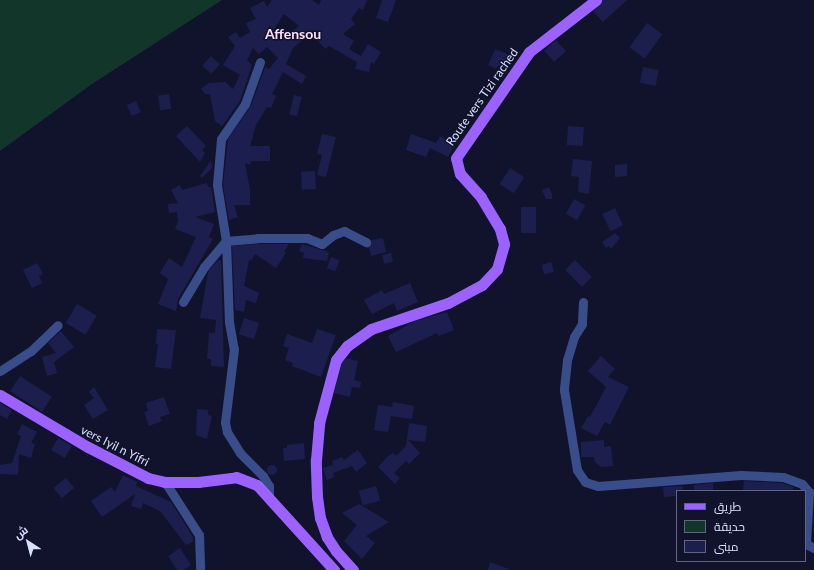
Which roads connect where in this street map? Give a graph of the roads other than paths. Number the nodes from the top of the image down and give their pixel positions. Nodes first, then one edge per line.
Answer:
1 (596, 0) edge
2 (260, 62) dead end
3 (226, 241) junction
4 (366, 242) dead end
5 (184, 302) dead end
6 (583, 302) dead end
7 (58, 326) dead end
8 (0, 371) edge
9 (0, 395) edge
10 (165, 482) junction
11 (269, 496) junction
12 (814, 548) edge
13 (200, 570) edge
14 (334, 570) edge
15 (354, 570) edge

1 - 15 main road, Route vers Tizi rached
2 - 3 street
3 - 4 street
3 - 5 street
3 - 11 street
6 - 12 street
7 - 8 street
9 - 10 main road, vers Iγil n Yifri
10 - 11 main road, vers Iγil n Yifri
10 - 13 street
11 - 14 main road, vers Iγil n Yifri

